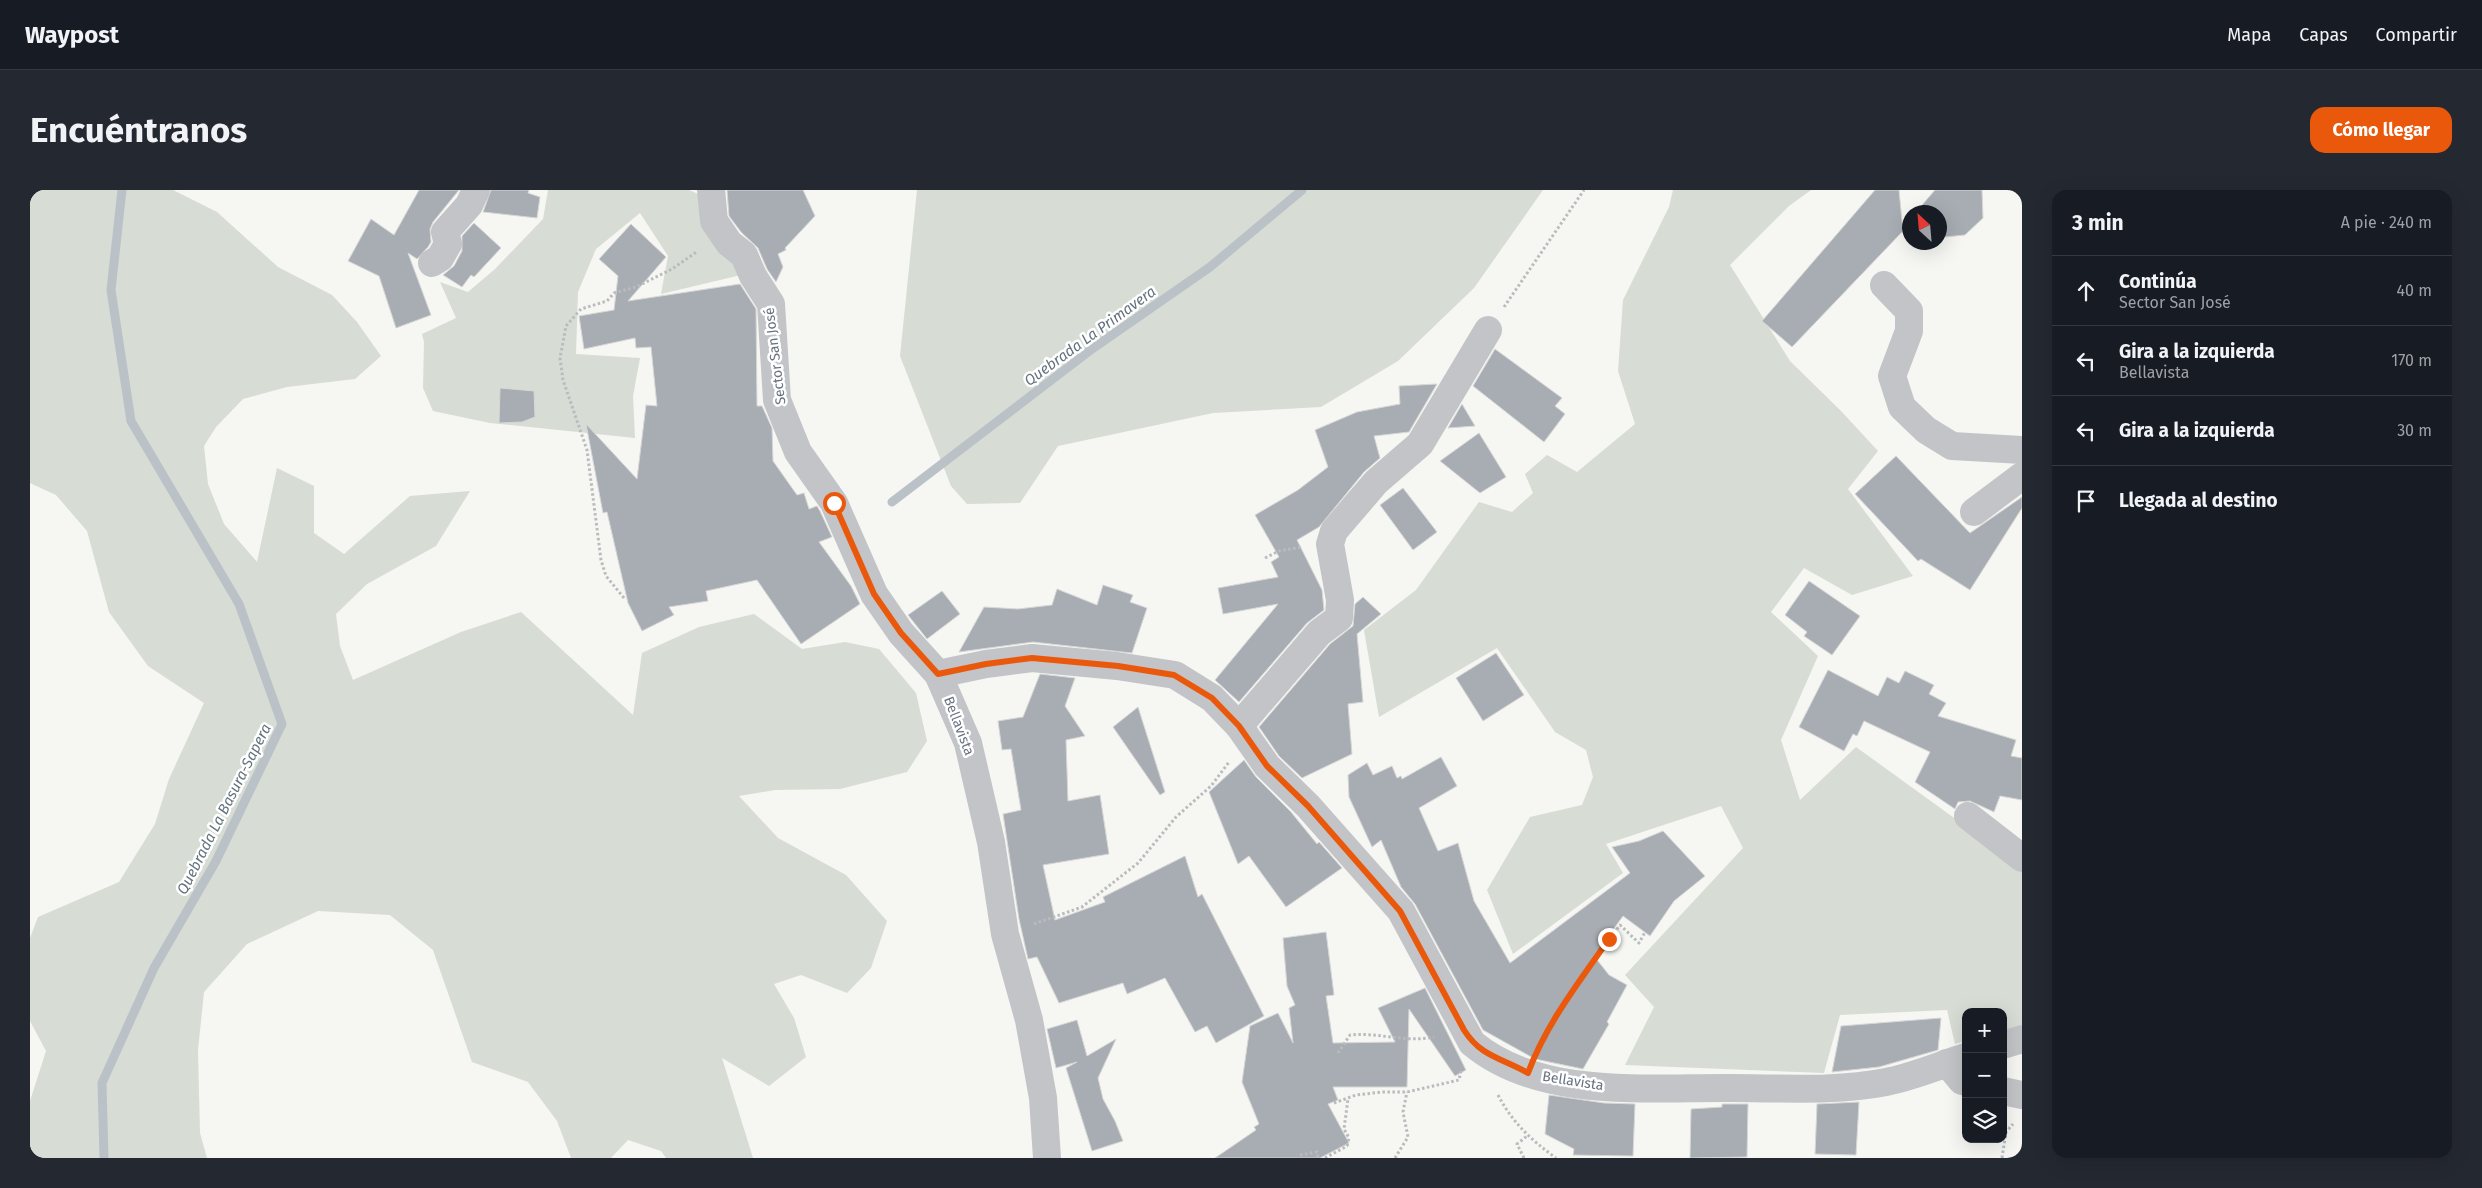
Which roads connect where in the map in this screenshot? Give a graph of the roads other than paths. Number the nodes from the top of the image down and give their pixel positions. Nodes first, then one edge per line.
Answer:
1 (476, 190) edge
2 (712, 190) edge
3 (432, 263) dead end
4 (1884, 285) dead end
5 (1488, 330) road end
6 (2022, 450) edge
7 (2022, 476) edge
8 (1974, 512) dead end
9 (938, 674) junction
10 (1241, 730) junction
11 (1968, 816) dead end
12 (2022, 858) edge
13 (2022, 1040) edge
14 (2007, 1044) edge
15 (1960, 1068) edge
16 (2007, 1094) edge
17 (2020, 1107) edge
18 (1047, 1158) edge

1 - 3 street
2 - 9 street, Sector San José
4 - 6 street
5 - 10 street
7 - 8 street
9 - 10 street
9 - 18 street, Bellavista
10 - 15 street, Bellavista
11 - 12 street
13 - 14 street
16 - 17 street

